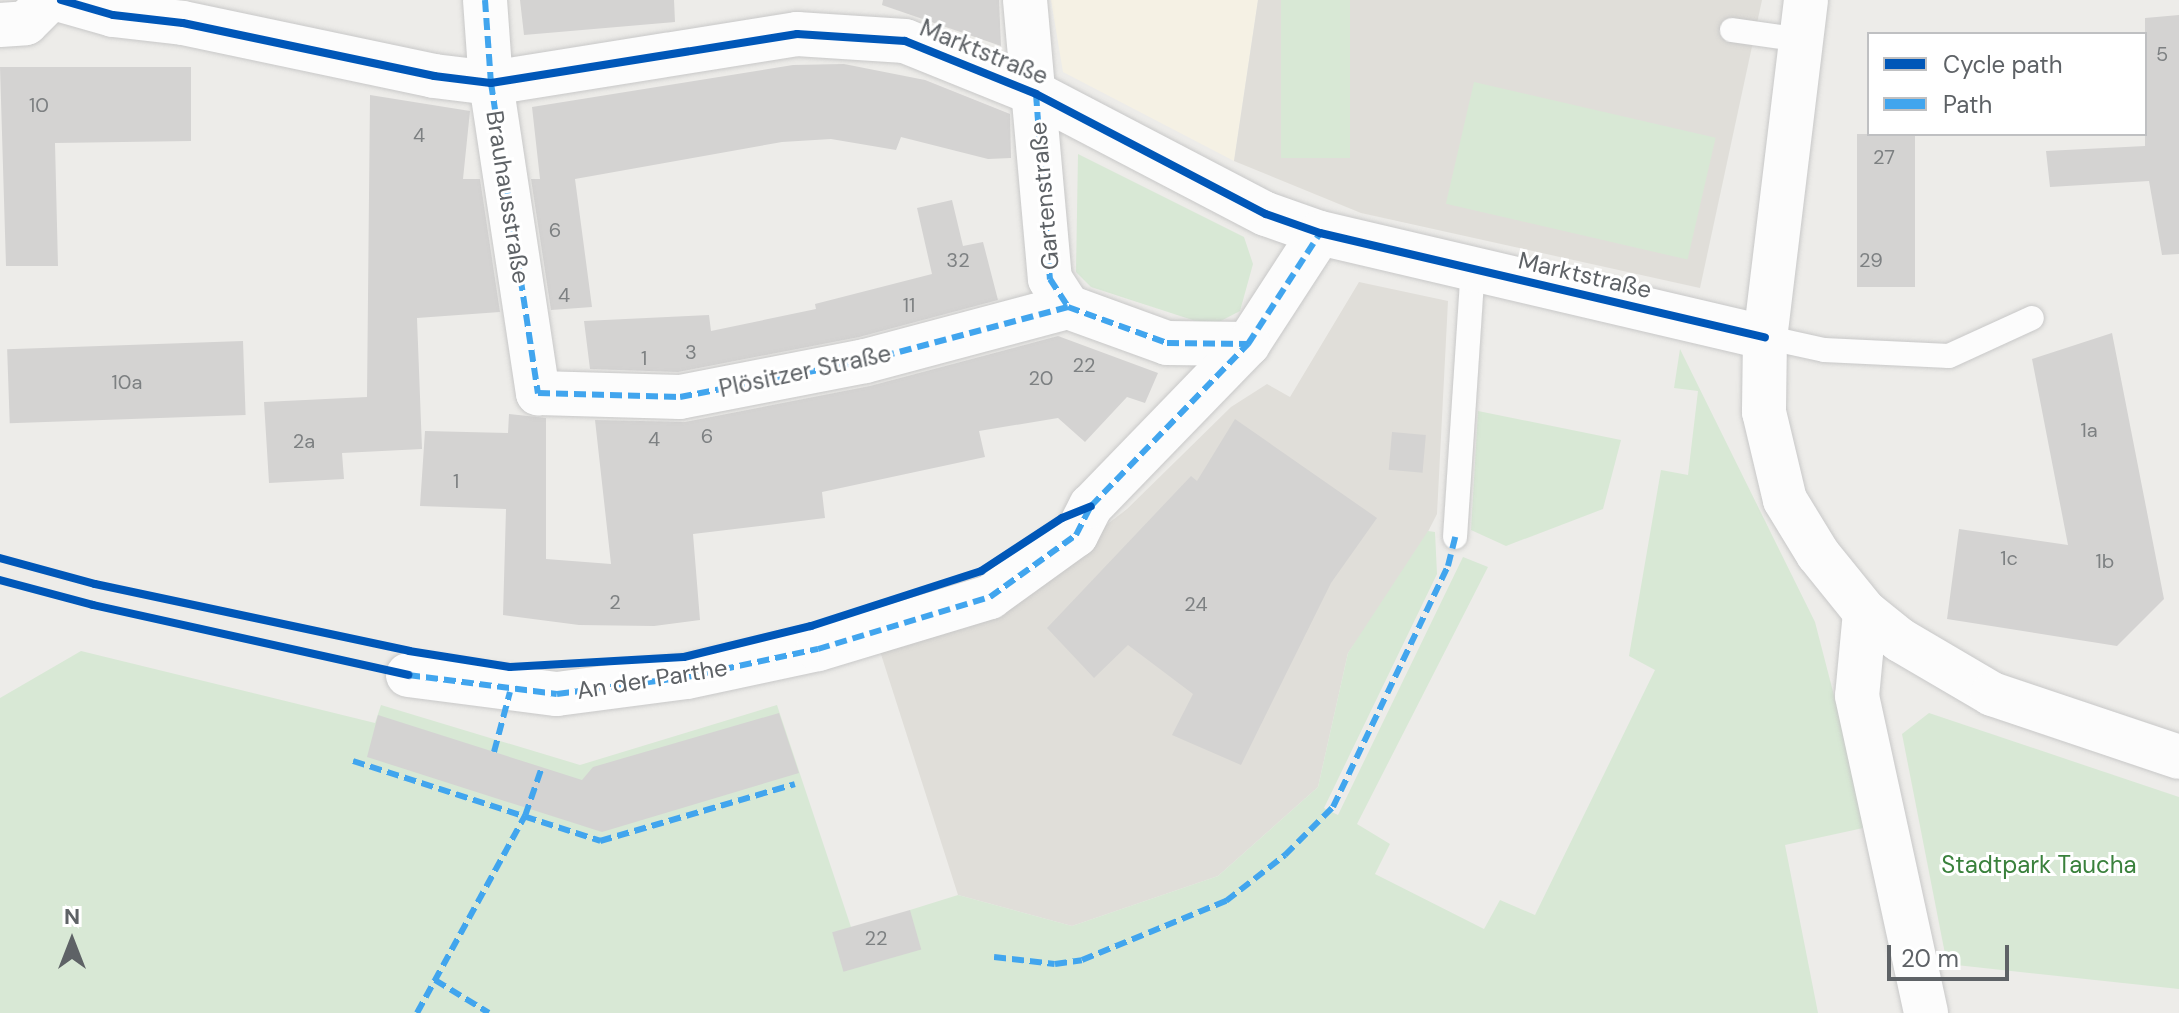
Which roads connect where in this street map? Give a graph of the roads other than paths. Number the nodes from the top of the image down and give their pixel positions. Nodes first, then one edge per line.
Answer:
1 (49, 0) edge
2 (61, 0) edge
3 (485, 0) edge
4 (1025, 0) edge
5 (1803, 20) edge
6 (0, 25) edge
7 (1732, 30) dead end
8 (491, 83) junction
9 (1036, 94) junction
10 (1320, 233) junction
11 (1473, 269) junction
12 (1068, 307) junction
13 (2032, 318) dead end
14 (1765, 337) junction
15 (1248, 344) junction
16 (538, 393) joint
17 (1455, 537) dead end
18 (1865, 612) junction
19 (408, 675) dead end
20 (2179, 757) edge
21 (1926, 1013) edge

1 - 6 street
2 - 8 street, Marktstraße
3 - 8 street, Brauhausstraße
4 - 9 street, Gartenstraße
5 - 7 lane
5 - 14 street
8 - 9 street, Marktstraße
8 - 16 street, Brauhausstraße
9 - 10 street, Marktstraße
9 - 12 street, Gartenstraße
10 - 11 street, Marktstraße
10 - 15 street
11 - 14 street, Marktstraße
11 - 17 lane
12 - 15 street
12 - 16 street, Plösitzer Straße
13 - 14 lane
14 - 18 street
15 - 19 street, An der Parthe
18 - 20 street
18 - 21 street

